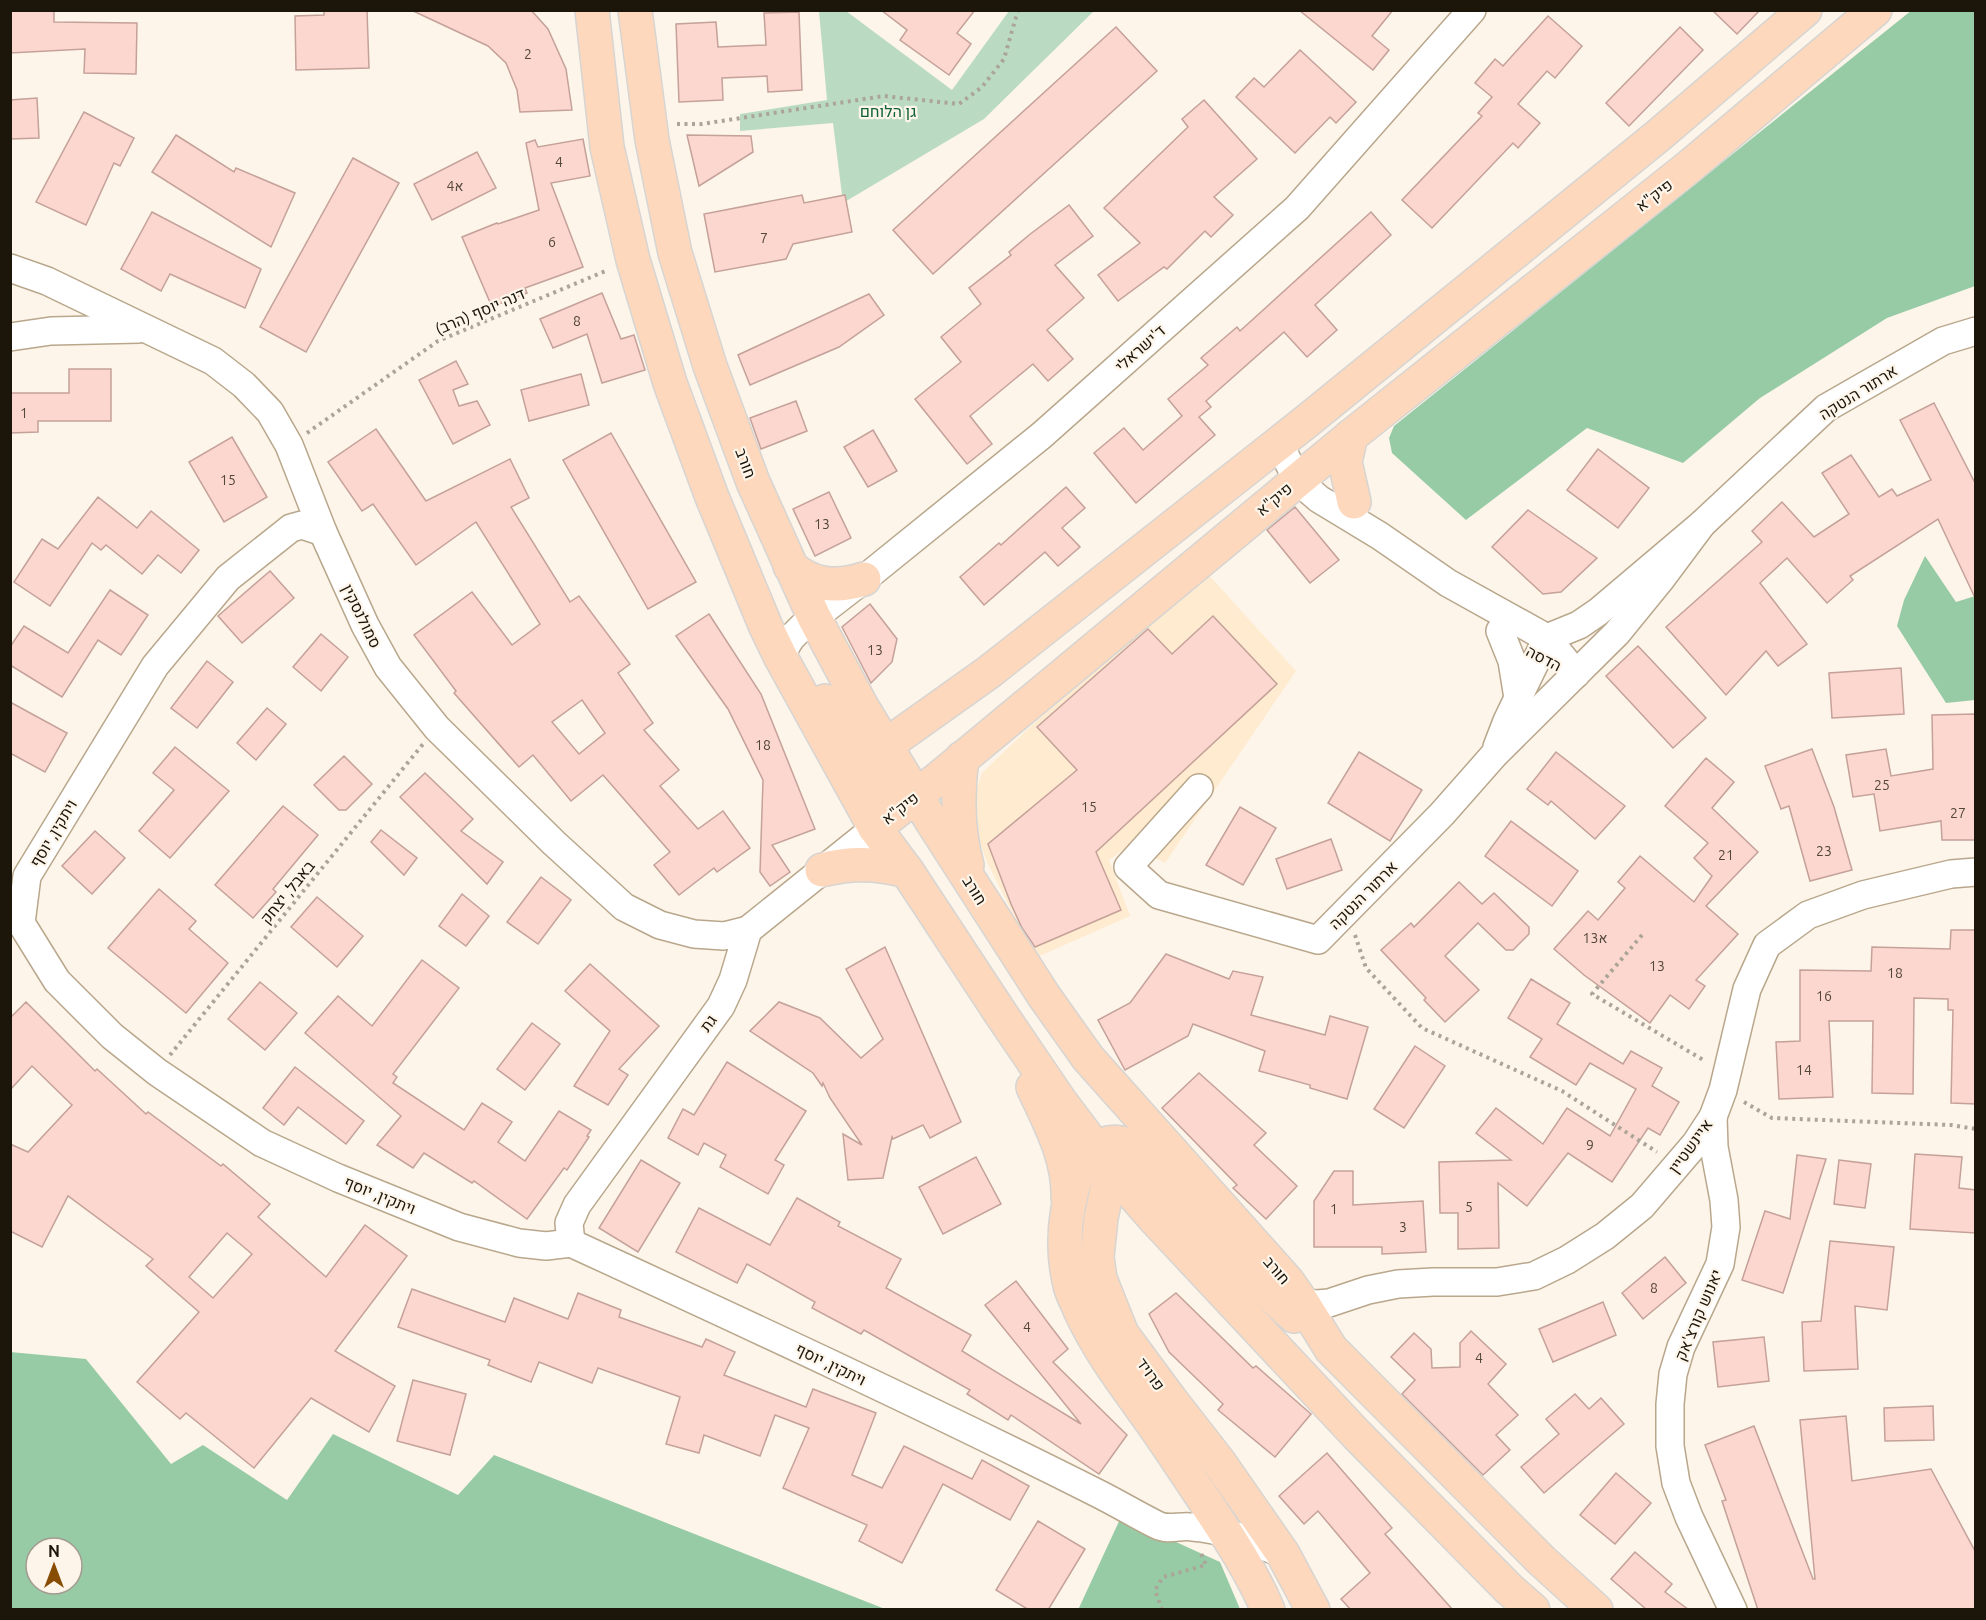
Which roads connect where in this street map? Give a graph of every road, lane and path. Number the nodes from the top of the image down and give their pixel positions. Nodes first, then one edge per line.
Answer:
1 (573, 10) edge
2 (635, 10) edge
3 (1018, 10) edge
4 (1472, 10) edge
5 (1805, 10) edge
6 (1875, 10) edge
7 (594, 22) edge
8 (702, 124) dead end
9 (633, 260) junction
10 (10, 267) edge
11 (74, 293) junction
12 (143, 329) junction
13 (51, 331) junction
14 (1976, 331) edge
15 (10, 337) edge
16 (1351, 436) junction
17 (1279, 443) junction
18 (289, 445) junction
19 (1307, 472) junction
20 (1354, 502) junction
21 (1702, 524) junction
22 (323, 532) junction
23 (1380, 536) junction
24 (790, 566) junction
25 (864, 579) junction
26 (1448, 583) junction
27 (814, 617) junction
28 (1500, 631) junction
29 (1543, 647) junction
30 (780, 656) junction
31 (1576, 674) junction
32 (1518, 698) junction
33 (862, 707) junction
34 (935, 711) junction
35 (437, 728) junction
36 (1494, 755) junction
37 (878, 758) junction
38 (962, 758) junction
39 (1199, 788) dead end
40 (916, 795) junction
41 (875, 828) junction
42 (822, 870) junction
43 (907, 871) junction
44 (1976, 872) edge
45 (978, 895) junction
46 (1347, 912) junction
47 (16, 925) edge
48 (748, 930) junction
49 (1642, 934) dead end
50 (999, 1011) junction
51 (157, 1072) junction
52 (1725, 1082) junction
53 (1128, 1105) junction
54 (1713, 1117) junction
55 (1976, 1129) edge
56 (1110, 1154) junction
57 (1677, 1166) junction
58 (1068, 1205) junction
59 (1153, 1217) junction
60 (571, 1244) junction
61 (1097, 1257) junction
62 (1302, 1302) junction
63 (1331, 1349) junction
64 (1226, 1533) junction
65 (1283, 1554) junction
66 (1206, 1565) dead end
67 (1162, 1610) edge
68 (1268, 1610) edge
69 (1313, 1610) edge
70 (1533, 1610) edge
71 (1596, 1610) edge
72 (1733, 1610) edge

1 - 7 main road
2 - 24 main road, חורב
3 - 8 path
4 - 25 street, ד'ישראלי
5 - 17 main road
6 - 16 main road, פיק"א
7 - 9 main road
9 - 18 path, דנה יוסף (הרב)
9 - 30 main road
10 - 11 street, סמולנסקין
11 - 12 street, סמולנסקין
11 - 13 street
12 - 13 street
12 - 18 street, סמולנסקין
13 - 15 street
14 - 21 street, ארתור הנטקה
16 - 19 main road, פיק"א
16 - 20 main road
17 - 19 street, הדסה
17 - 34 main road
18 - 22 street, סמולנסקין
19 - 20 street, הדסה
19 - 23 street, הדסה
19 - 38 main road, פיק"א
20 - 23 street, הדסה
21 - 29 street, ארתור הנטקה
21 - 31 street, ארתור הנטקה
22 - 35 street, סמולנסקין
22 - 47 street, ויתקין, יוסף
23 - 26 street, הדסה
24 - 25 main road
24 - 27 main road, חורב
25 - 27 street, ד'ישראלי
26 - 28 street, הדסה
26 - 29 street, הדסה
27 - 30 street, ד'ישראלי
27 - 33 main road, חורב
28 - 29 street, הדסה
28 - 32 street
29 - 31 street, הדסה
29 - 32 street, ארתור הנטקה
30 - 37 main road
30 - 41 main road
31 - 36 street, ארתור הנטקה
32 - 36 street, ארתור הנטקה
33 - 34 main road
33 - 37 main road, חורב
34 - 37 main road
35 - 48 street, סמולנסקין
35 - 51 path, באבל, יצחק
36 - 46 street, ארתור הנטקה
37 - 40 main road, חורב
37 - 41 main road, פיק"א
38 - 40 main road, פיק"א
38 - 45 main road
39 - 46 street, ארתור הנטקה
40 - 41 main road, פיק"א
40 - 45 main road, חורב
41 - 42 street
41 - 43 main road
42 - 43 main road
42 - 48 street
43 - 50 main road
44 - 52 street, איינשטיין
45 - 53 main road, חורב
46 - 57 path
47 - 51 street, ויתקין, יוסף
48 - 60 street, גת
49 - 52 path
50 - 56 main road
50 - 58 main road
51 - 60 street, ויתקין, יוסף
52 - 54 street, איינשטיין
52 - 55 path
53 - 56 main road, פרויד
53 - 62 main road, חורב
54 - 57 street, איינשטיין
54 - 72 street, יאנוש קורצ'אק
56 - 58 main road, פרויד
56 - 59 main road
56 - 61 main road, פרויד
56 - 63 main road
57 - 62 street, איינשטיין
58 - 64 main road, פרויד
59 - 61 main road
59 - 70 main road
60 - 64 street, ויתקין, יוסף
61 - 65 main road, פרויד
62 - 63 main road, חורב
63 - 71 main road, חורב
64 - 65 street, ויתקין, יוסף
64 - 68 main road, פרויד
65 - 69 main road, פרויד
66 - 67 path

